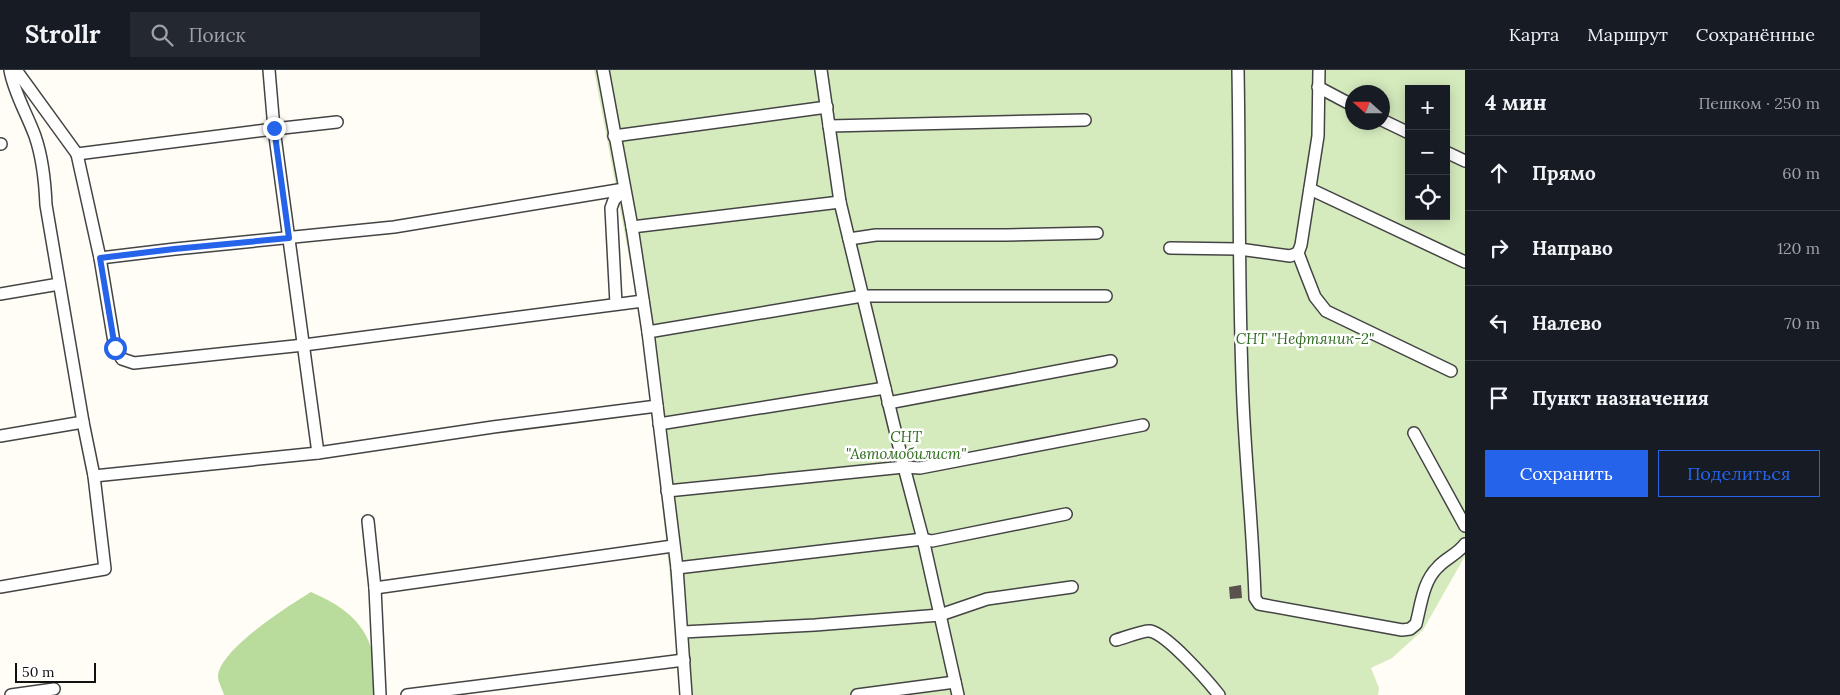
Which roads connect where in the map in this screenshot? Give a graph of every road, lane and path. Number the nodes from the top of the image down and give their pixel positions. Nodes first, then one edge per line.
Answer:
1 (10, 70) edge
2 (16, 70) edge
3 (269, 70) edge
4 (603, 70) edge
5 (821, 70) edge
6 (1238, 70) edge
7 (1319, 70) edge
8 (1318, 87) junction
9 (1345, 101) edge
10 (827, 108) junction
11 (1085, 120) dead end
12 (337, 122) dead end
13 (1390, 124) edge
14 (829, 126) junction
15 (274, 128) junction
16 (1405, 131) edge
17 (614, 136) junction
18 (77, 154) junction
19 (1450, 154) edge
20 (1465, 161) edge
21 (624, 189) junction
22 (1310, 189) junction
23 (840, 202) junction
24 (632, 227) junction
25 (1097, 233) dead end
26 (289, 238) junction
27 (849, 239) junction
28 (1170, 248) dead end
29 (1239, 250) junction
30 (1298, 253) junction
31 (100, 258) junction
32 (1465, 262) edge
33 (59, 284) junction
34 (0, 294) edge
35 (862, 296) junction
36 (1106, 296) dead end
37 (643, 301) junction
38 (616, 304) junction
39 (648, 332) junction
40 (304, 345) junction
41 (1111, 361) dead end
42 (1451, 371) dead end
43 (885, 388) junction
44 (888, 403) junction
45 (657, 406) junction
46 (83, 422) junction
47 (658, 424) junction
48 (1143, 425) dead end
49 (1414, 433) dead end
50 (0, 436) edge
51 (318, 453) junction
52 (904, 467) junction
53 (94, 476) junction
54 (667, 491) junction
55 (1066, 514) dead end
56 (368, 522) dead end
57 (1465, 526) edge
58 (923, 539) junction
59 (1465, 544) edge
60 (673, 546) junction
61 (677, 568) junction
62 (0, 586) edge
63 (1072, 587) dead end
64 (375, 588) junction
65 (940, 615) junction
66 (683, 632) junction
67 (1116, 640) dead end
68 (684, 660) junction
69 (955, 682) junction
70 (54, 689) dead end
71 (11, 695) edge
72 (380, 695) edge
73 (406, 695) edge
74 (686, 695) edge
75 (857, 695) edge
76 (958, 695) edge
77 (1219, 695) edge

1 - 33 street
2 - 18 street
3 - 15 street
4 - 17 street
5 - 10 street
6 - 29 street
7 - 8 street
8 - 9 street
8 - 22 street
10 - 14 street
10 - 17 street
11 - 14 street
12 - 15 street
13 - 16 street
14 - 23 street
15 - 18 street
15 - 26 street
17 - 21 street
18 - 31 street
19 - 20 street
21 - 24 street
21 - 26 street
21 - 38 street
22 - 30 street
22 - 32 street
23 - 24 street
23 - 27 street
24 - 37 street
25 - 27 street
26 - 31 street
26 - 40 street
27 - 35 street
28 - 29 street
29 - 30 street
29 - 59 street
30 - 42 street
31 - 40 street
33 - 34 street
33 - 46 street
35 - 36 street
35 - 39 street
35 - 43 street
37 - 38 street
37 - 39 street
38 - 40 street
39 - 45 street
40 - 51 street
41 - 44 street
43 - 44 street
43 - 47 street
44 - 52 street
45 - 47 street
45 - 51 street
46 - 50 street
46 - 53 street
47 - 54 street
48 - 52 street
49 - 57 street
51 - 53 street
52 - 54 street
52 - 58 street
53 - 62 street
54 - 60 street
55 - 58 street
56 - 64 street
58 - 61 street
58 - 65 street
60 - 61 street
60 - 64 street
61 - 66 street
63 - 65 street
64 - 72 street
65 - 66 street
65 - 69 street
66 - 68 street
67 - 77 street
68 - 73 street
68 - 74 street
69 - 75 street
69 - 76 street
70 - 71 street

